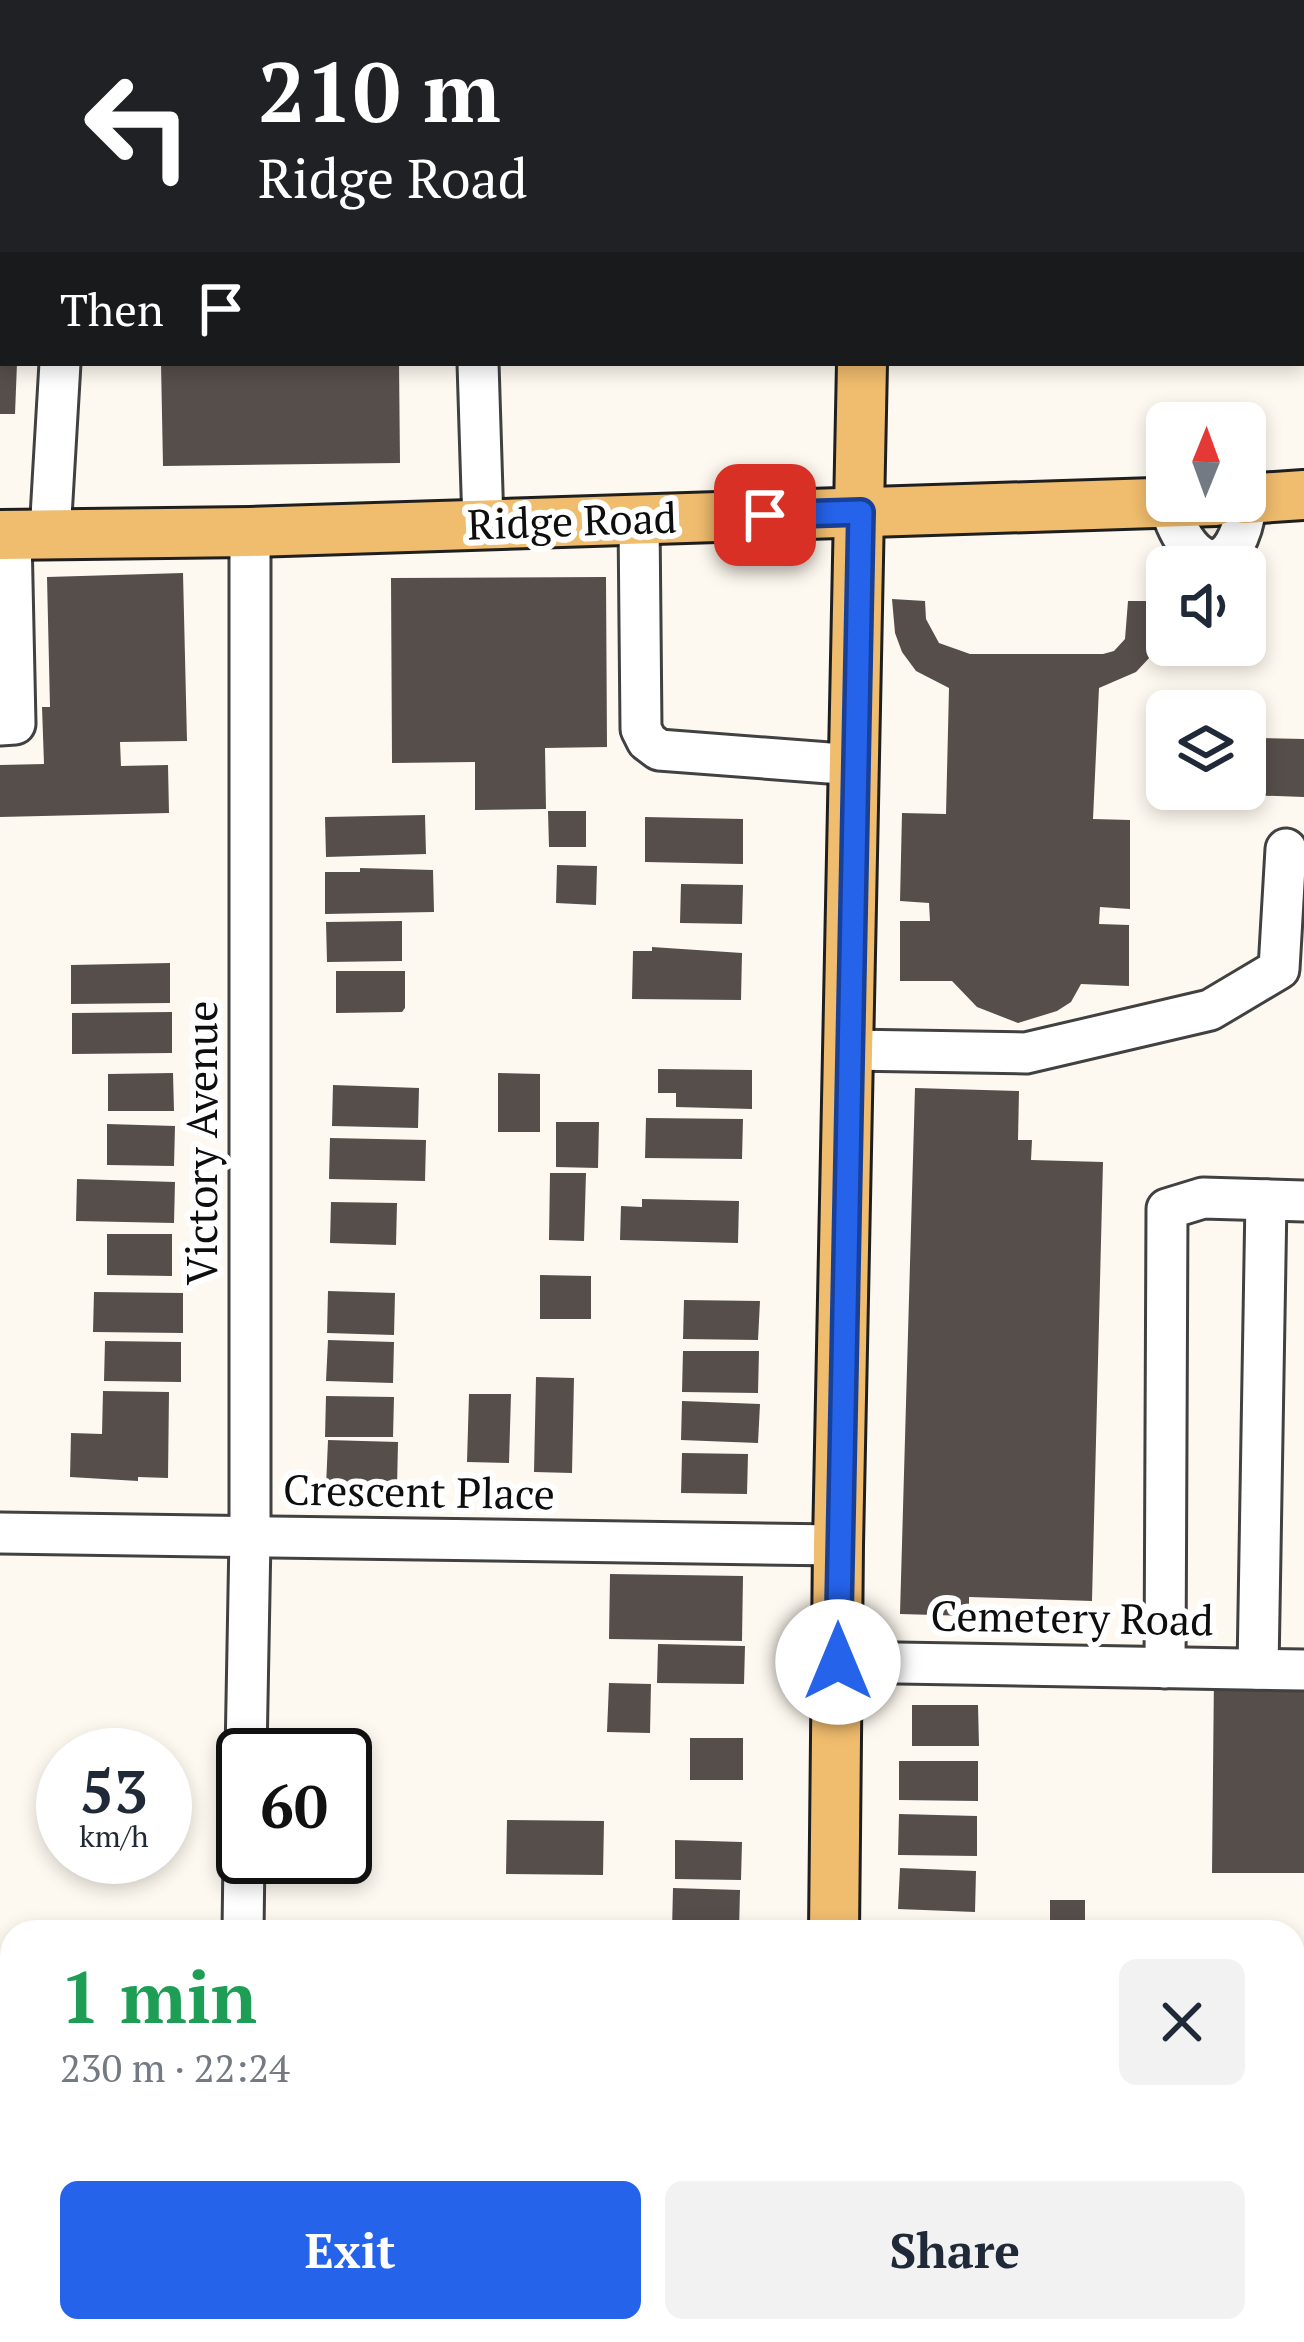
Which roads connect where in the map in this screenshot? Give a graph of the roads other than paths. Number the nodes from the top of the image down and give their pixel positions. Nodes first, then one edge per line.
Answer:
1 (59, 366) edge
2 (478, 366) edge
3 (862, 366) edge
4 (1304, 495) edge
5 (1266, 498) edge
6 (1146, 503) edge
7 (861, 512) junction
8 (639, 520) junction
9 (1183, 522) edge
10 (1242, 522) edge
11 (483, 524) junction
12 (250, 532) junction
13 (20, 534) edge
14 (0, 725) edge
15 (855, 765) junction
16 (1286, 849) dead end
17 (849, 1050) junction
18 (1285, 1201) edge
19 (0, 1533) edge
20 (250, 1538) junction
21 (838, 1545) junction
22 (838, 1662) junction
23 (1165, 1668) junction
24 (1258, 1669) junction
25 (1304, 1670) edge
26 (246, 1728) edge
27 (244, 1884) edge
28 (243, 1920) edge
29 (834, 1920) edge

1 - 13 street
2 - 11 street
3 - 7 main road
4 - 5 main road
6 - 7 main road, Ridge Road
7 - 8 main road, Ridge Road
7 - 15 main road
8 - 11 main road, Ridge Road
8 - 15 street
9 - 10 street
11 - 12 main road, Ridge Road
12 - 13 main road, Ridge Road
12 - 20 street, Victory Avenue
13 - 14 street
15 - 17 main road
16 - 17 street
17 - 21 main road
18 - 23 street
18 - 24 street
19 - 20 street, Crescent Place
20 - 21 street, Crescent Place
20 - 26 street, Victory Avenue
21 - 22 main road
22 - 23 street, Cemetery Road
22 - 29 main road
23 - 24 street, Cemetery Road
24 - 25 street, Cemetery Road
27 - 28 street

